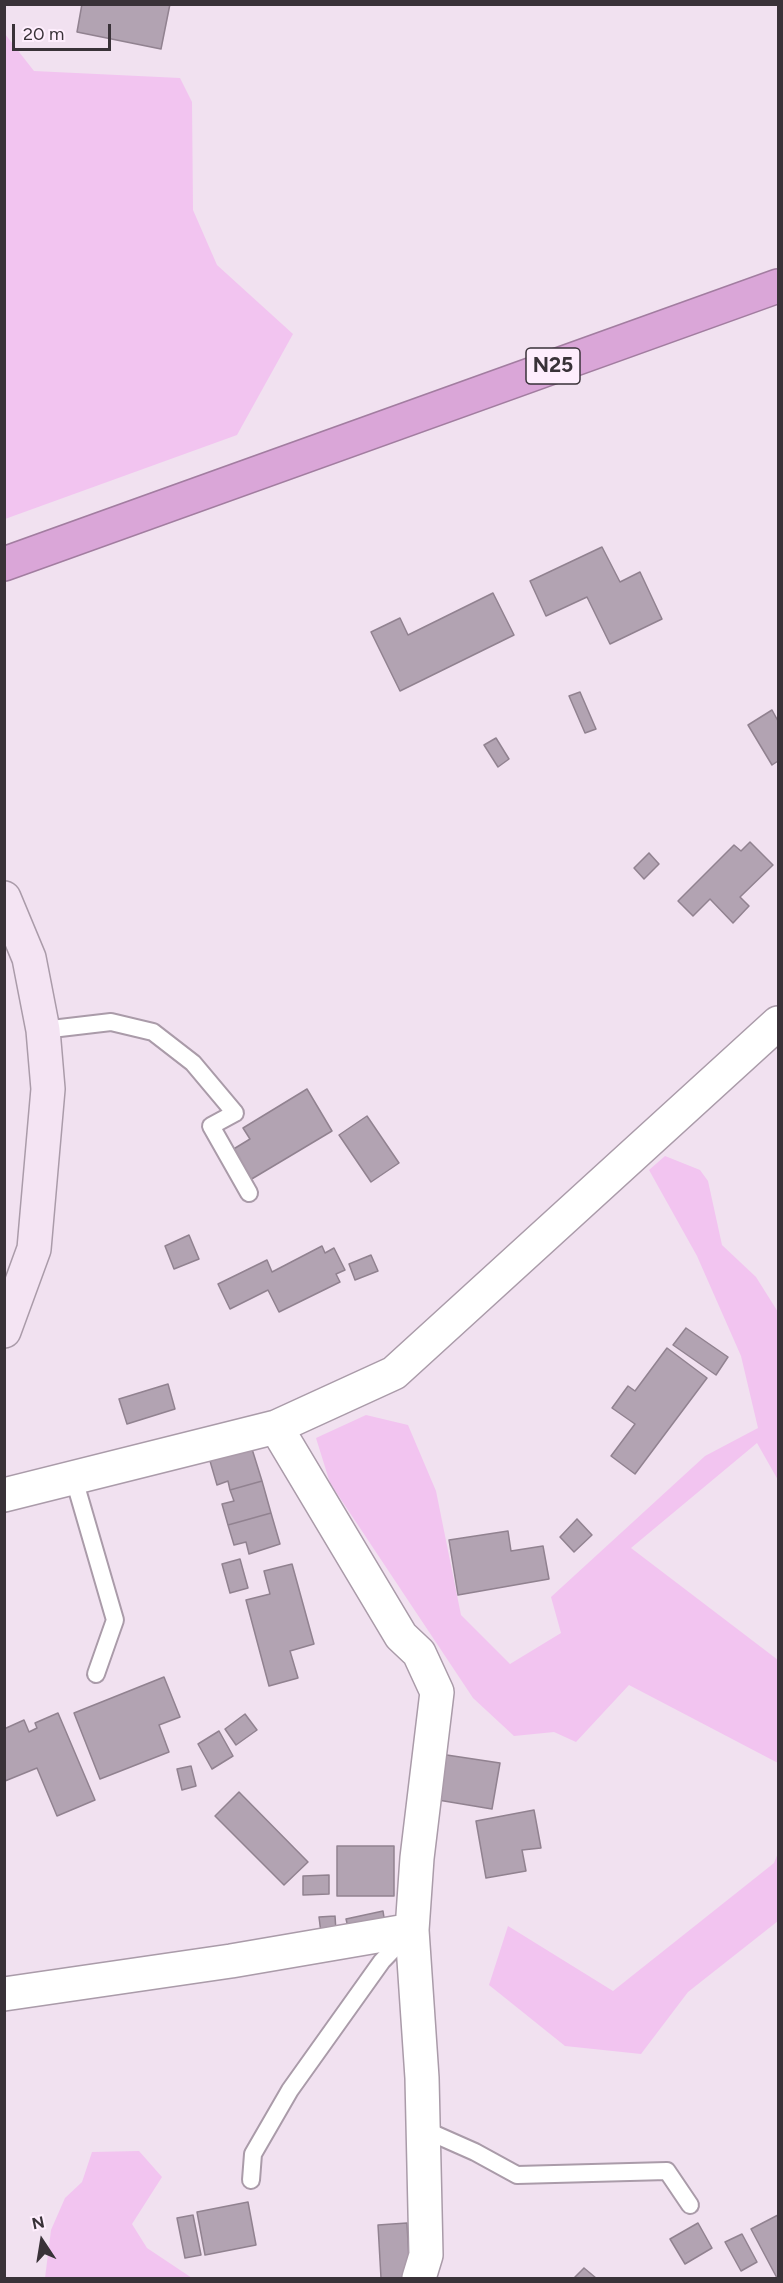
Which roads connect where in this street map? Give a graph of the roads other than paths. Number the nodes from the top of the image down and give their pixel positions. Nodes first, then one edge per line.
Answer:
1 (778, 286) edge
2 (4, 564) edge
3 (4, 898) edge
4 (778, 1023) edge
5 (43, 1030) junction
6 (249, 1193) dead end
7 (4, 1331) edge
8 (276, 1427) junction
9 (74, 1479) junction
10 (4, 1495) edge
11 (96, 1674) dead end
12 (412, 1930) junction
13 (4, 1994) edge
14 (423, 2129) junction
15 (251, 2180) dead end
16 (690, 2205) dead end
17 (419, 2278) edge

1 - 2 highway, N25
3 - 5 street
4 - 8 street
5 - 6 lane
5 - 7 street
8 - 9 street
8 - 12 street
9 - 10 street
9 - 11 lane
12 - 13 street
12 - 14 street
12 - 15 lane
14 - 16 lane
14 - 17 street

